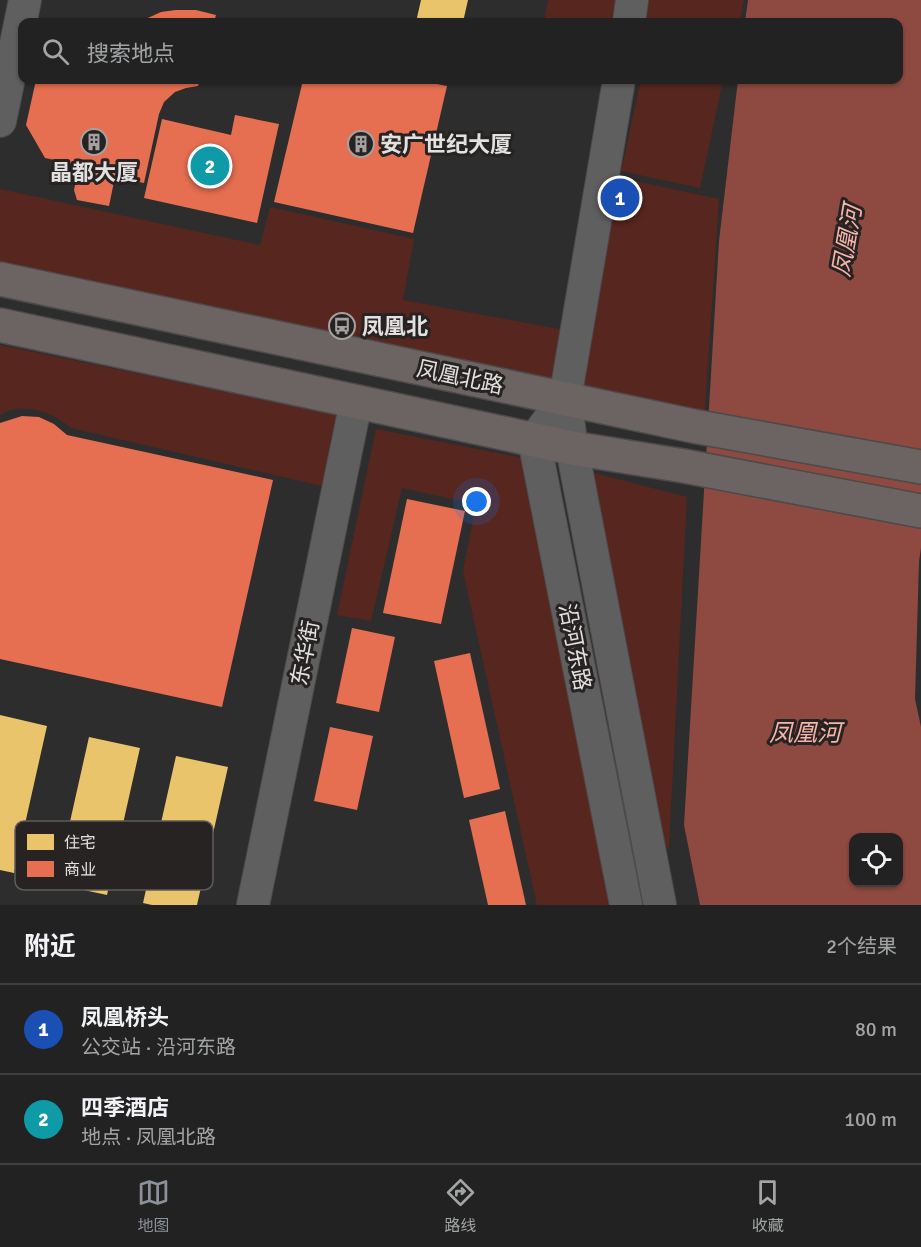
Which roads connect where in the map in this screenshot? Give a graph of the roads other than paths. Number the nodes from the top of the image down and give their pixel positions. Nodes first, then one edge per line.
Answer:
1 (25, 0) edge
2 (632, 0) edge
3 (21, 18) edge
4 (629, 18) edge
5 (18, 34) edge
6 (618, 84) edge
7 (0, 121) edge
8 (0, 279) edge
9 (0, 325) edge
10 (565, 399) junction
11 (356, 402) junction
12 (534, 440) junction
13 (572, 448) junction
14 (921, 467) edge
15 (921, 511) edge
16 (253, 905) edge
17 (626, 905) edge
18 (660, 905) edge

1 - 3 street
2 - 4 street
5 - 7 street
6 - 10 street, 沿河东路
8 - 10 main road, 凤凰北路
9 - 11 main road, 凤凰北路
10 - 12 street, 沿河东路
10 - 13 street, 沿河东路
10 - 14 main road, 凤凰北路
11 - 12 main road, 凤凰北路
11 - 16 street, 东华街
12 - 13 main road, 凤凰北路
12 - 17 street, 沿河东路
13 - 15 main road, 凤凰北路
13 - 18 street, 沿河东路

